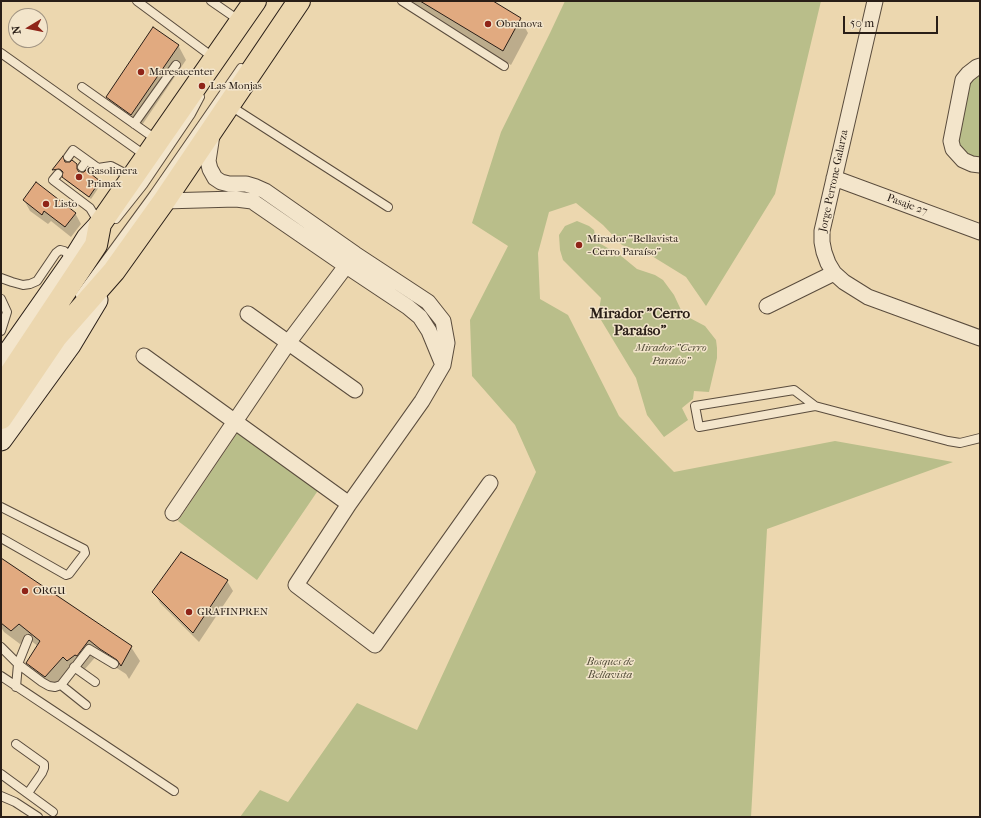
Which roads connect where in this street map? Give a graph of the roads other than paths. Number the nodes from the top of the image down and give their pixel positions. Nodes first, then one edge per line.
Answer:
1 (137, 1) edge
2 (211, 1) edge
3 (255, 1) edge
4 (299, 1) edge
5 (402, 1) edge
6 (875, 1) edge
7 (241, 22) junction
8 (1, 53) edge
9 (215, 58) junction
10 (247, 59) dead end
11 (176, 65) dead end
12 (504, 66) dead end
13 (980, 66) edge
14 (206, 86) dead end
15 (82, 87) dead end
16 (228, 105) junction
17 (134, 124) junction
18 (213, 128) junction
19 (152, 149) junction
20 (68, 157) dead end
21 (87, 160) junction
22 (980, 165) edge
23 (82, 167) dead end
24 (58, 174) dead end
25 (132, 176) junction
26 (834, 178) junction
27 (164, 201) junction
28 (388, 207) dead end
29 (103, 232) junction
30 (980, 232) edge
31 (355, 254) junction
32 (74, 259) junction
33 (345, 265) junction
34 (114, 271) junction
35 (834, 272) junction
36 (1, 278) edge
37 (1, 298) edge
38 (767, 306) dead end
39 (248, 314) dead end
40 (1, 332) edge
41 (56, 337) junction
42 (980, 338) edge
43 (288, 343) junction
44 (144, 356) dead end
45 (2, 361) edge
46 (443, 366) junction
47 (1, 388) edge
48 (355, 390) dead end
49 (815, 406) junction
50 (1, 418) edge
51 (235, 421) junction
52 (980, 438) edge
53 (1, 440) edge
54 (490, 483) dead end
55 (349, 504) junction
56 (1, 506) edge
57 (173, 513) dead end
58 (1, 538) edge
59 (28, 640) dead end
60 (1, 647) edge
61 (18, 664) junction
62 (114, 664) dead end
63 (74, 667) junction
64 (1, 676) edge
65 (95, 682) dead end
66 (60, 685) junction
67 (16, 687) junction
68 (86, 705) dead end
69 (16, 744) dead end
70 (1, 774) edge
71 (174, 791) dead end
72 (28, 794) junction
73 (1, 796) edge
74 (53, 812) dead end
75 (38, 817) edge

1 - 9 lane
2 - 7 lane
3 - 7 main road
4 - 16 main road
5 - 12 lane
6 - 26 street, Jorge Perrone Galarza
7 - 9 main road
8 - 19 lane
9 - 19 main road
10 - 41 lane
11 - 17 lane
13 - 22 street
14 - 29 lane
15 - 17 lane
16 - 18 main road
16 - 28 lane
17 - 19 lane
18 - 27 main road
18 - 31 street
19 - 25 main road
20 - 21 lane
21 - 23 lane
21 - 25 lane
24 - 29 lane
25 - 29 main road
26 - 30 street, Pasaje 27
26 - 35 street, Jorge Perrone Galarza
27 - 33 street
27 - 34 main road
29 - 32 street
29 - 47 main road
31 - 33 street
31 - 46 street
32 - 36 lane
32 - 45 street
33 - 43 street
33 - 46 street
34 - 41 main road
34 - 53 street
35 - 38 street
35 - 42 street, Jorge Perrone Galarza
37 - 40 lane
39 - 43 street
41 - 50 main road
43 - 48 street
43 - 51 street
44 - 51 street
46 - 55 street
49 - 49 lane
49 - 52 lane
51 - 55 street
51 - 57 street
54 - 55 street
56 - 58 lane
59 - 61 lane
60 - 61 lane
61 - 66 lane
61 - 67 lane
62 - 63 lane
63 - 65 lane
63 - 66 lane
64 - 67 lane
66 - 68 lane
67 - 71 lane
69 - 72 lane
70 - 72 lane
72 - 74 lane
73 - 75 lane

